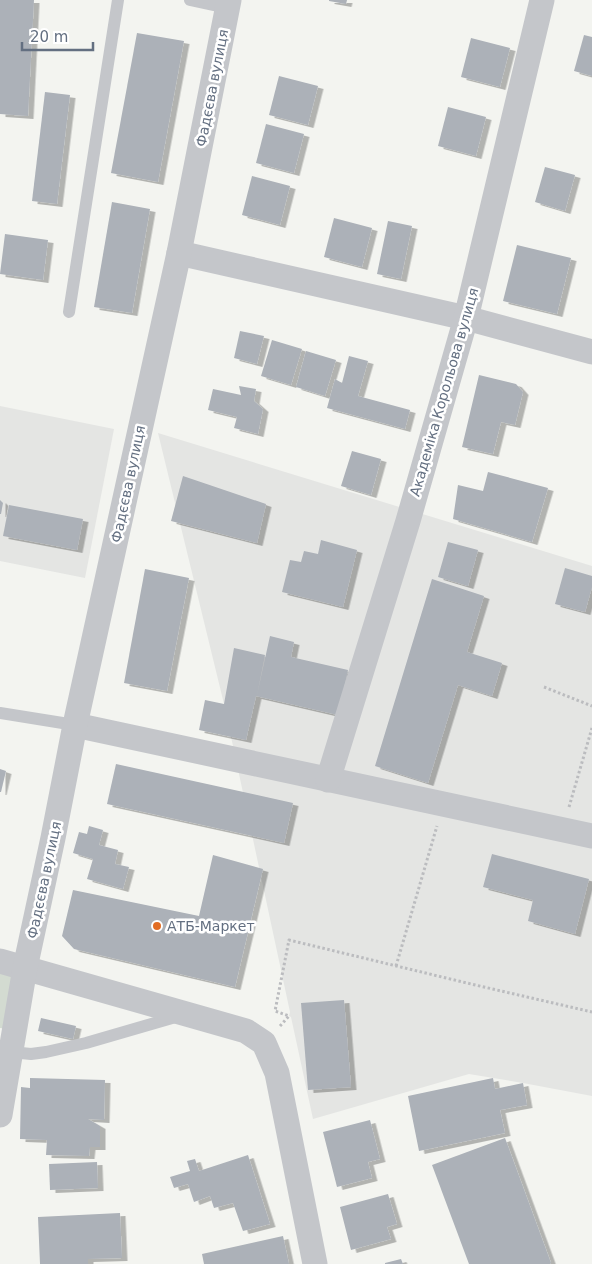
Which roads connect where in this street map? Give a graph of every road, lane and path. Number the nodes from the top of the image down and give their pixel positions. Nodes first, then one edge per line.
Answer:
1 (118, 0) edge
2 (190, 0) edge
3 (542, 0) edge
4 (228, 4) edge
5 (179, 253) junction
6 (69, 312) dead end
7 (466, 318) junction
8 (592, 352) edge
9 (544, 688) dead end
10 (592, 706) edge
11 (0, 713) edge
12 (75, 726) junction
13 (592, 728) edge
14 (328, 780) junction
15 (444, 804) junction
16 (562, 829) junction
17 (592, 836) edge
18 (0, 961) edge
19 (396, 966) junction
20 (25, 968) junction
21 (592, 1012) edge
22 (187, 1014) junction
23 (264, 1043) junction
24 (11, 1052) junction
25 (0, 1116) edge
26 (315, 1264) edge

1 - 6 lane
2 - 4 lane
3 - 7 street, Академіка Корольова вулиця
4 - 5 street, Фадєєва вулиця
5 - 7 street
5 - 12 street, Фадєєва вулиця
7 - 8 street
7 - 14 street, Академіка Корольова вулиця
9 - 10 path
11 - 12 lane
12 - 14 street
12 - 20 street, Фадєєва вулиця
13 - 16 path
14 - 15 street
15 - 16 street
15 - 19 path
16 - 17 street
18 - 20 street
19 - 21 path
19 - 23 path
20 - 22 street
20 - 24 street, Фадєєва вулиця
22 - 23 street
22 - 24 lane
23 - 26 street
24 - 25 street, Фадєєва вулиця

